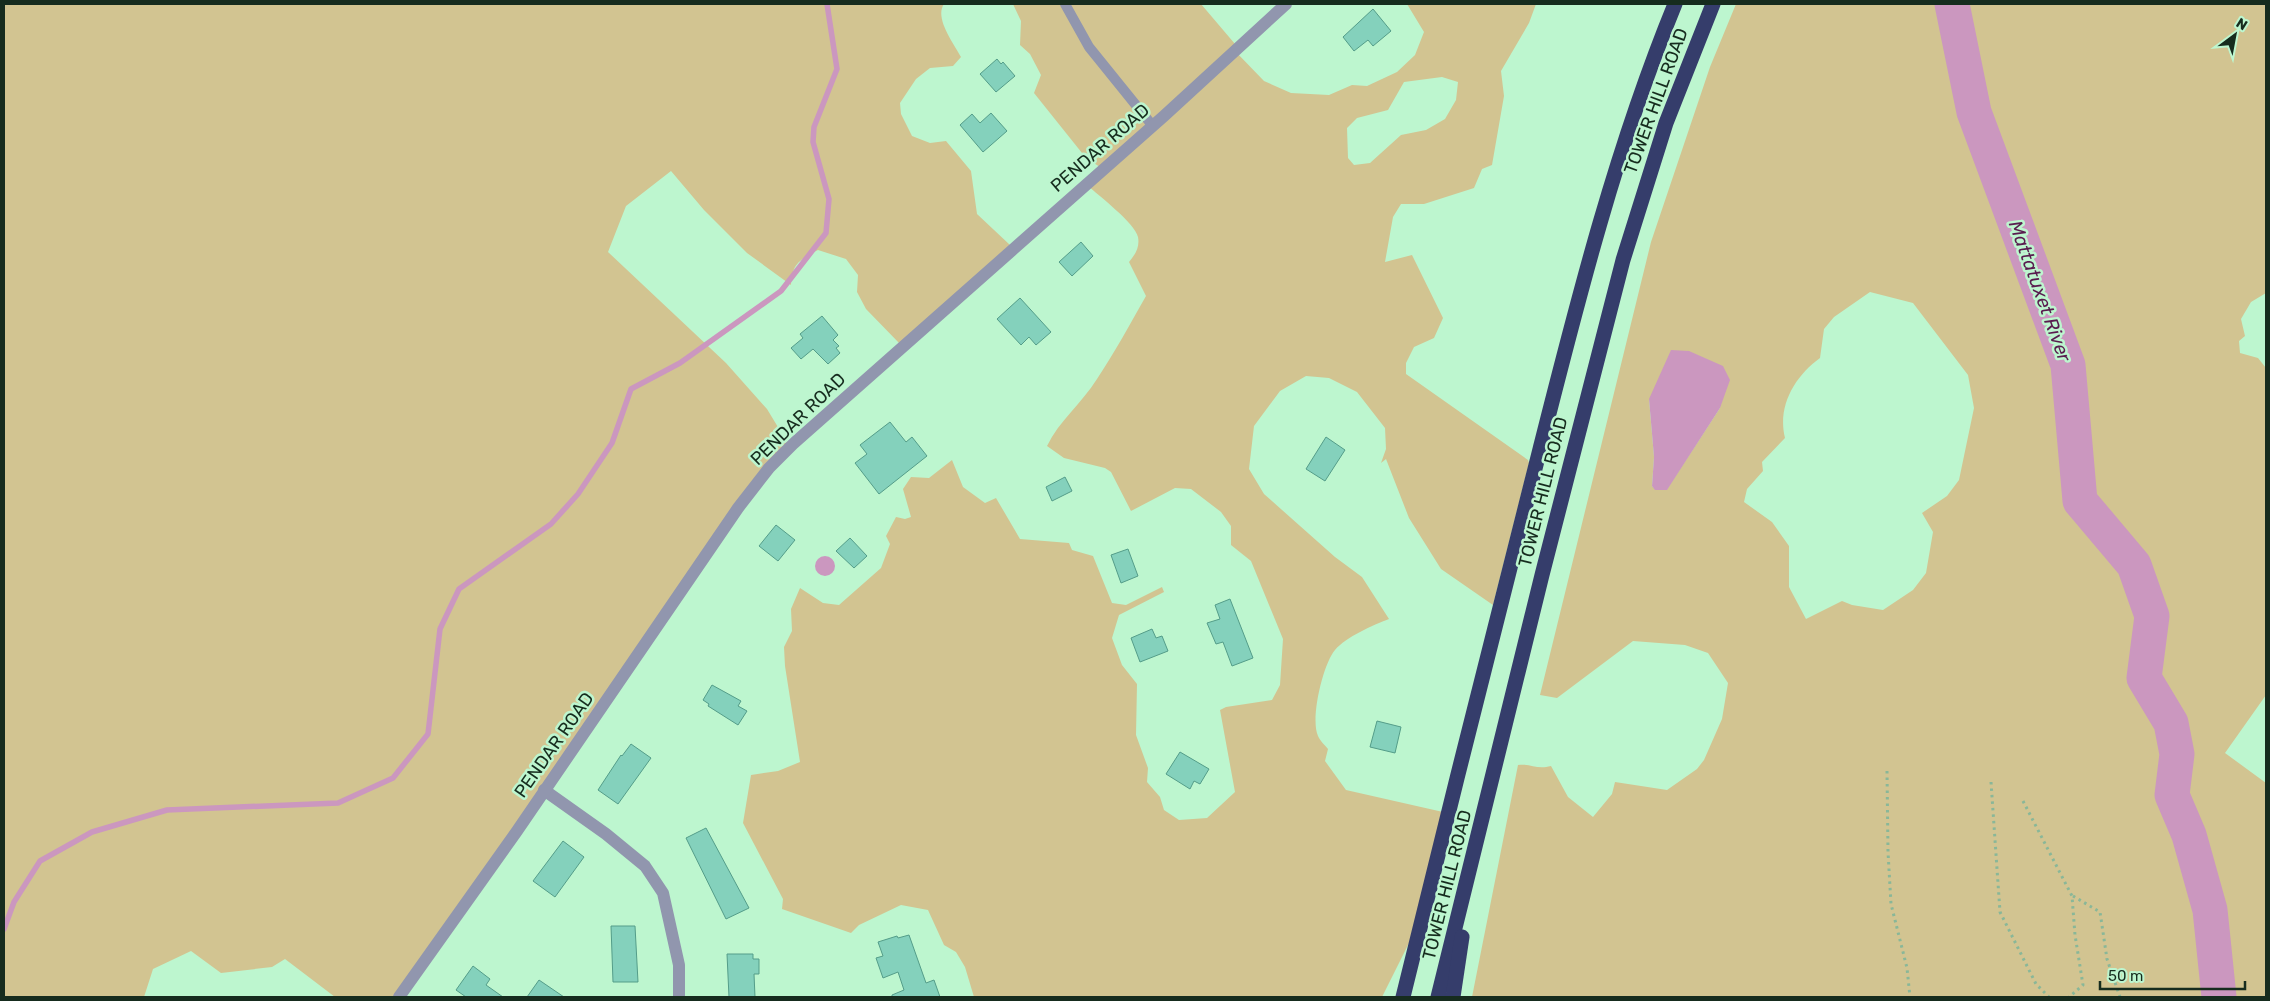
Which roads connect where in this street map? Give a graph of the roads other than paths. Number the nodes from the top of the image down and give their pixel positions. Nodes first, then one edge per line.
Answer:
1 (1065, 4) edge
2 (1286, 4) edge
3 (1675, 4) edge
4 (1713, 4) edge
5 (1152, 125) junction
6 (544, 790) junction
7 (1476, 846) junction
8 (399, 997) edge
9 (679, 997) edge
10 (1403, 997) edge
11 (1438, 997) edge
12 (1453, 997) edge

1 - 5 lane
2 - 5 street, PENDAR ROAD
3 - 10 highway, TOWER HILL ROAD
4 - 7 highway, TOWER HILL ROAD
5 - 6 street, PENDAR ROAD
6 - 8 street, PENDAR ROAD
6 - 9 street
7 - 11 highway, TOWER HILL ROAD
7 - 12 highway

